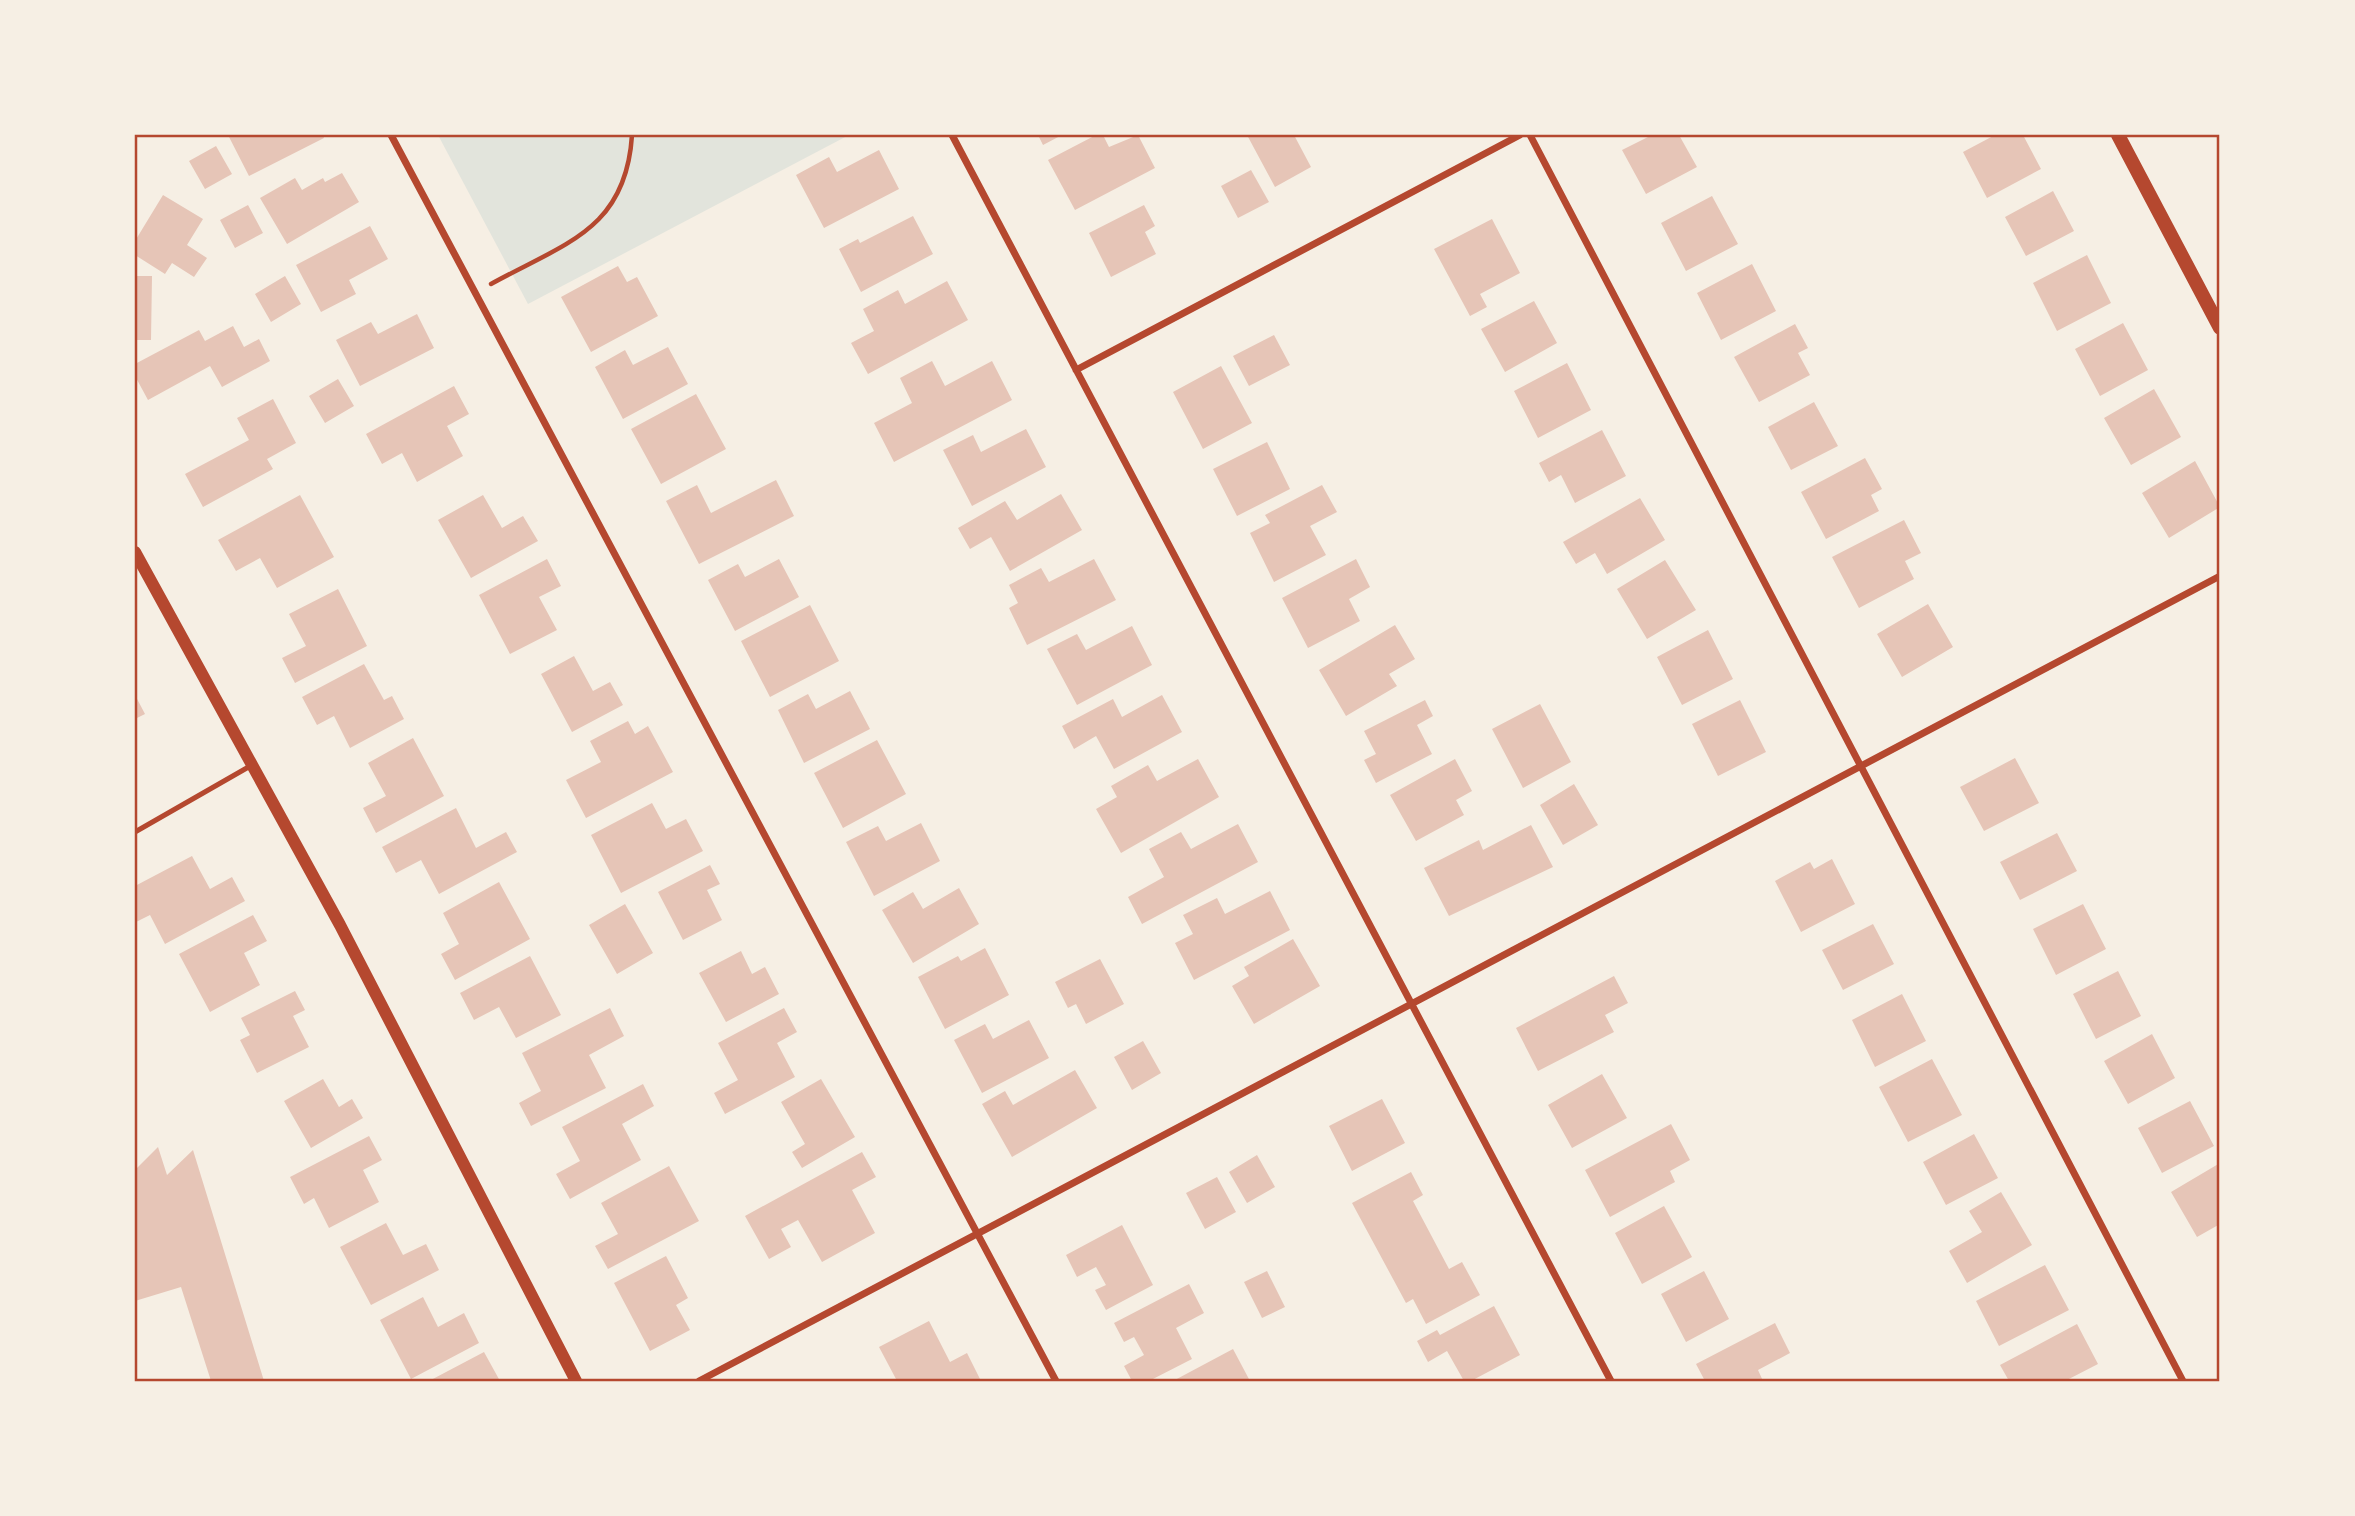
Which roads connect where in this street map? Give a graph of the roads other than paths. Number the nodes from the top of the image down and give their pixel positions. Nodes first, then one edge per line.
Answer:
1 (391, 135) edge
2 (952, 135) edge
3 (1520, 135) edge
4 (1530, 135) edge
5 (2118, 135) edge
6 (2220, 328) edge
7 (1076, 370) junction
8 (135, 552) edge
9 (2220, 576) edge
10 (252, 765) junction
11 (1861, 766) junction
12 (135, 832) edge
13 (1411, 1003) junction
14 (977, 1232) junction
15 (576, 1381) edge
16 (699, 1381) edge
17 (1056, 1381) edge
18 (1611, 1381) edge
19 (2183, 1381) edge

1 - 14 street
2 - 7 street
3 - 7 street
4 - 11 street
5 - 6 main road
7 - 13 street
8 - 10 street
9 - 11 street
10 - 12 lane
10 - 15 street
11 - 13 street
11 - 19 street
13 - 14 street
13 - 18 street
14 - 16 street
14 - 17 street

